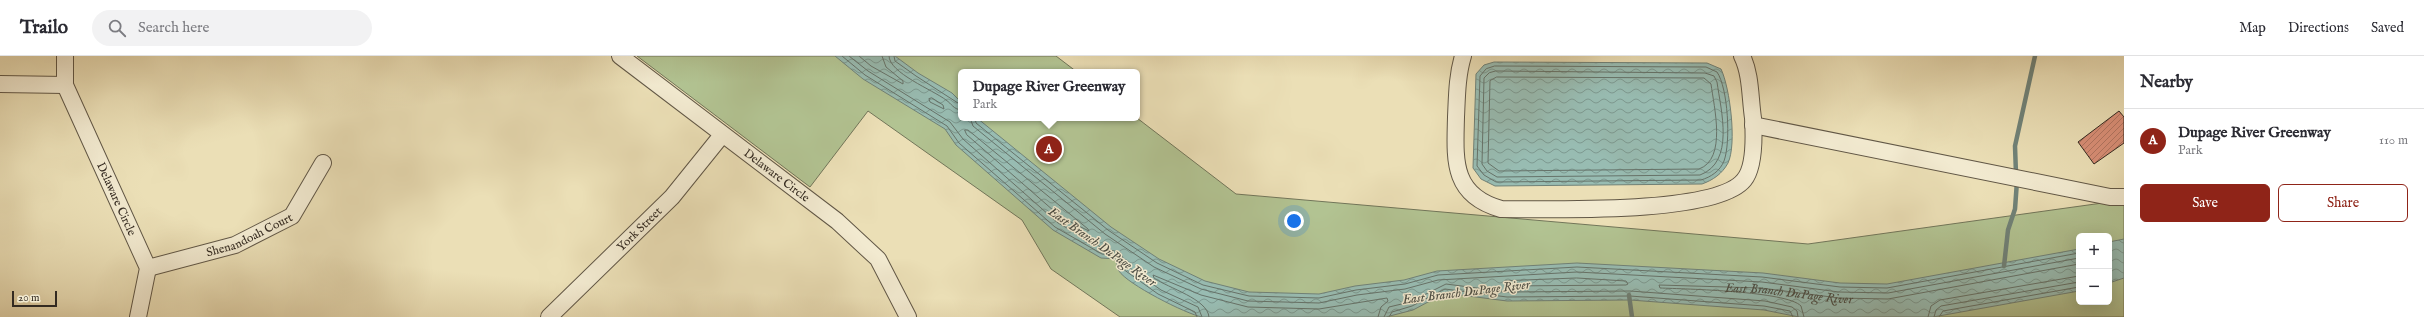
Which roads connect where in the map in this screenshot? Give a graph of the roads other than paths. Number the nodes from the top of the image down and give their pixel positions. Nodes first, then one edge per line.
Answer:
1 (65, 56) edge
2 (620, 56) edge
3 (1462, 56) edge
4 (1742, 56) edge
5 (0, 84) edge
6 (65, 85) junction
7 (1753, 125) junction
8 (722, 135) junction
9 (323, 163) dead end
10 (2124, 197) edge
11 (148, 268) junction
12 (138, 317) edge
13 (549, 317) edge
14 (908, 317) edge

1 - 6 street
2 - 8 street, Delaware Circle
3 - 7 street
4 - 7 street
5 - 6 street
6 - 11 street, Delaware Circle
7 - 10 street
8 - 13 street, York Street
8 - 14 street, Delaware Circle
9 - 11 street, Shenandoah Court
11 - 12 street

